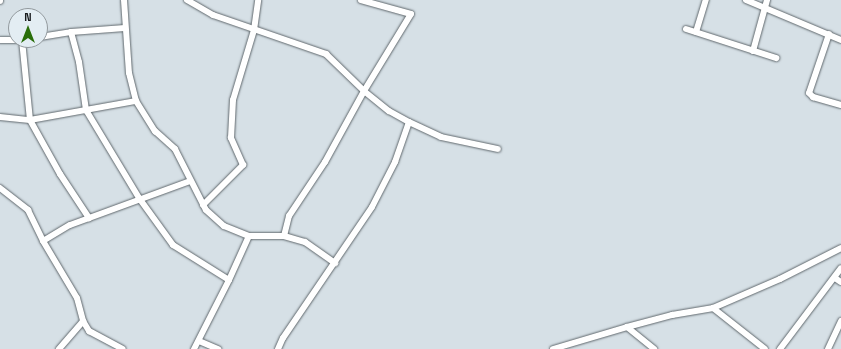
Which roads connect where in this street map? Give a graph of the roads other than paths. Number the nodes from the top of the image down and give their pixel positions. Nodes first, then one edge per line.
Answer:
1 (124, 0) edge
2 (187, 0) edge
3 (258, 0) edge
4 (361, 0) edge
5 (706, 0) edge
6 (746, 0) edge
7 (767, 0) edge
8 (765, 8) junction
9 (125, 28) junction
10 (686, 29) dead end
11 (254, 30) junction
12 (71, 32) junction
13 (696, 32) junction
14 (829, 34) junction
15 (48, 36) edge
16 (841, 40) edge
17 (24, 48) edge
18 (753, 51) junction
19 (776, 58) dead end
20 (364, 91) junction
21 (136, 101) junction
22 (841, 104) edge
23 (86, 110) junction
24 (0, 117) edge
25 (30, 120) junction
26 (408, 122) junction
27 (498, 149) dead end
28 (190, 181) junction
29 (0, 188) edge
30 (140, 198) junction
31 (203, 205) junction
32 (90, 218) junction
33 (248, 236) junction
34 (284, 236) junction
35 (43, 241) junction
36 (841, 248) edge
37 (335, 262) junction
38 (841, 268) edge
39 (835, 278) junction
40 (229, 280) junction
41 (841, 282) edge
42 (712, 308) junction
43 (82, 321) junction
44 (841, 321) edge
45 (627, 326) junction
46 (199, 340) junction
47 (59, 349) edge
48 (123, 349) edge
49 (194, 349) edge
50 (218, 349) edge
51 (278, 349) edge
52 (553, 349) edge
53 (654, 349) edge
54 (765, 349) edge
55 (780, 349) edge
56 (828, 349) edge

1 - 9 street
2 - 11 street
3 - 11 street
4 - 20 street
5 - 13 street
6 - 8 street
7 - 8 street
8 - 14 street
8 - 18 street
9 - 12 street
9 - 21 street
10 - 13 street
11 - 20 street
11 - 31 street
12 - 15 street
12 - 23 street
13 - 18 street
14 - 16 street
14 - 22 street
17 - 25 street
18 - 19 street
20 - 26 street
20 - 34 street
21 - 23 street
21 - 28 street
23 - 25 street
23 - 30 street
24 - 25 street
25 - 32 street
26 - 27 street
26 - 37 street
28 - 30 street
28 - 31 street
29 - 35 street
30 - 32 street
30 - 40 street
31 - 33 street
32 - 35 street
33 - 34 street
33 - 40 street
34 - 37 street
35 - 43 street
36 - 42 street
37 - 51 street
38 - 39 street
39 - 41 street
39 - 55 street
40 - 46 street
42 - 45 street
42 - 54 street
43 - 47 street
43 - 48 street
44 - 56 street
45 - 52 street
45 - 53 street
46 - 49 street
46 - 50 street

